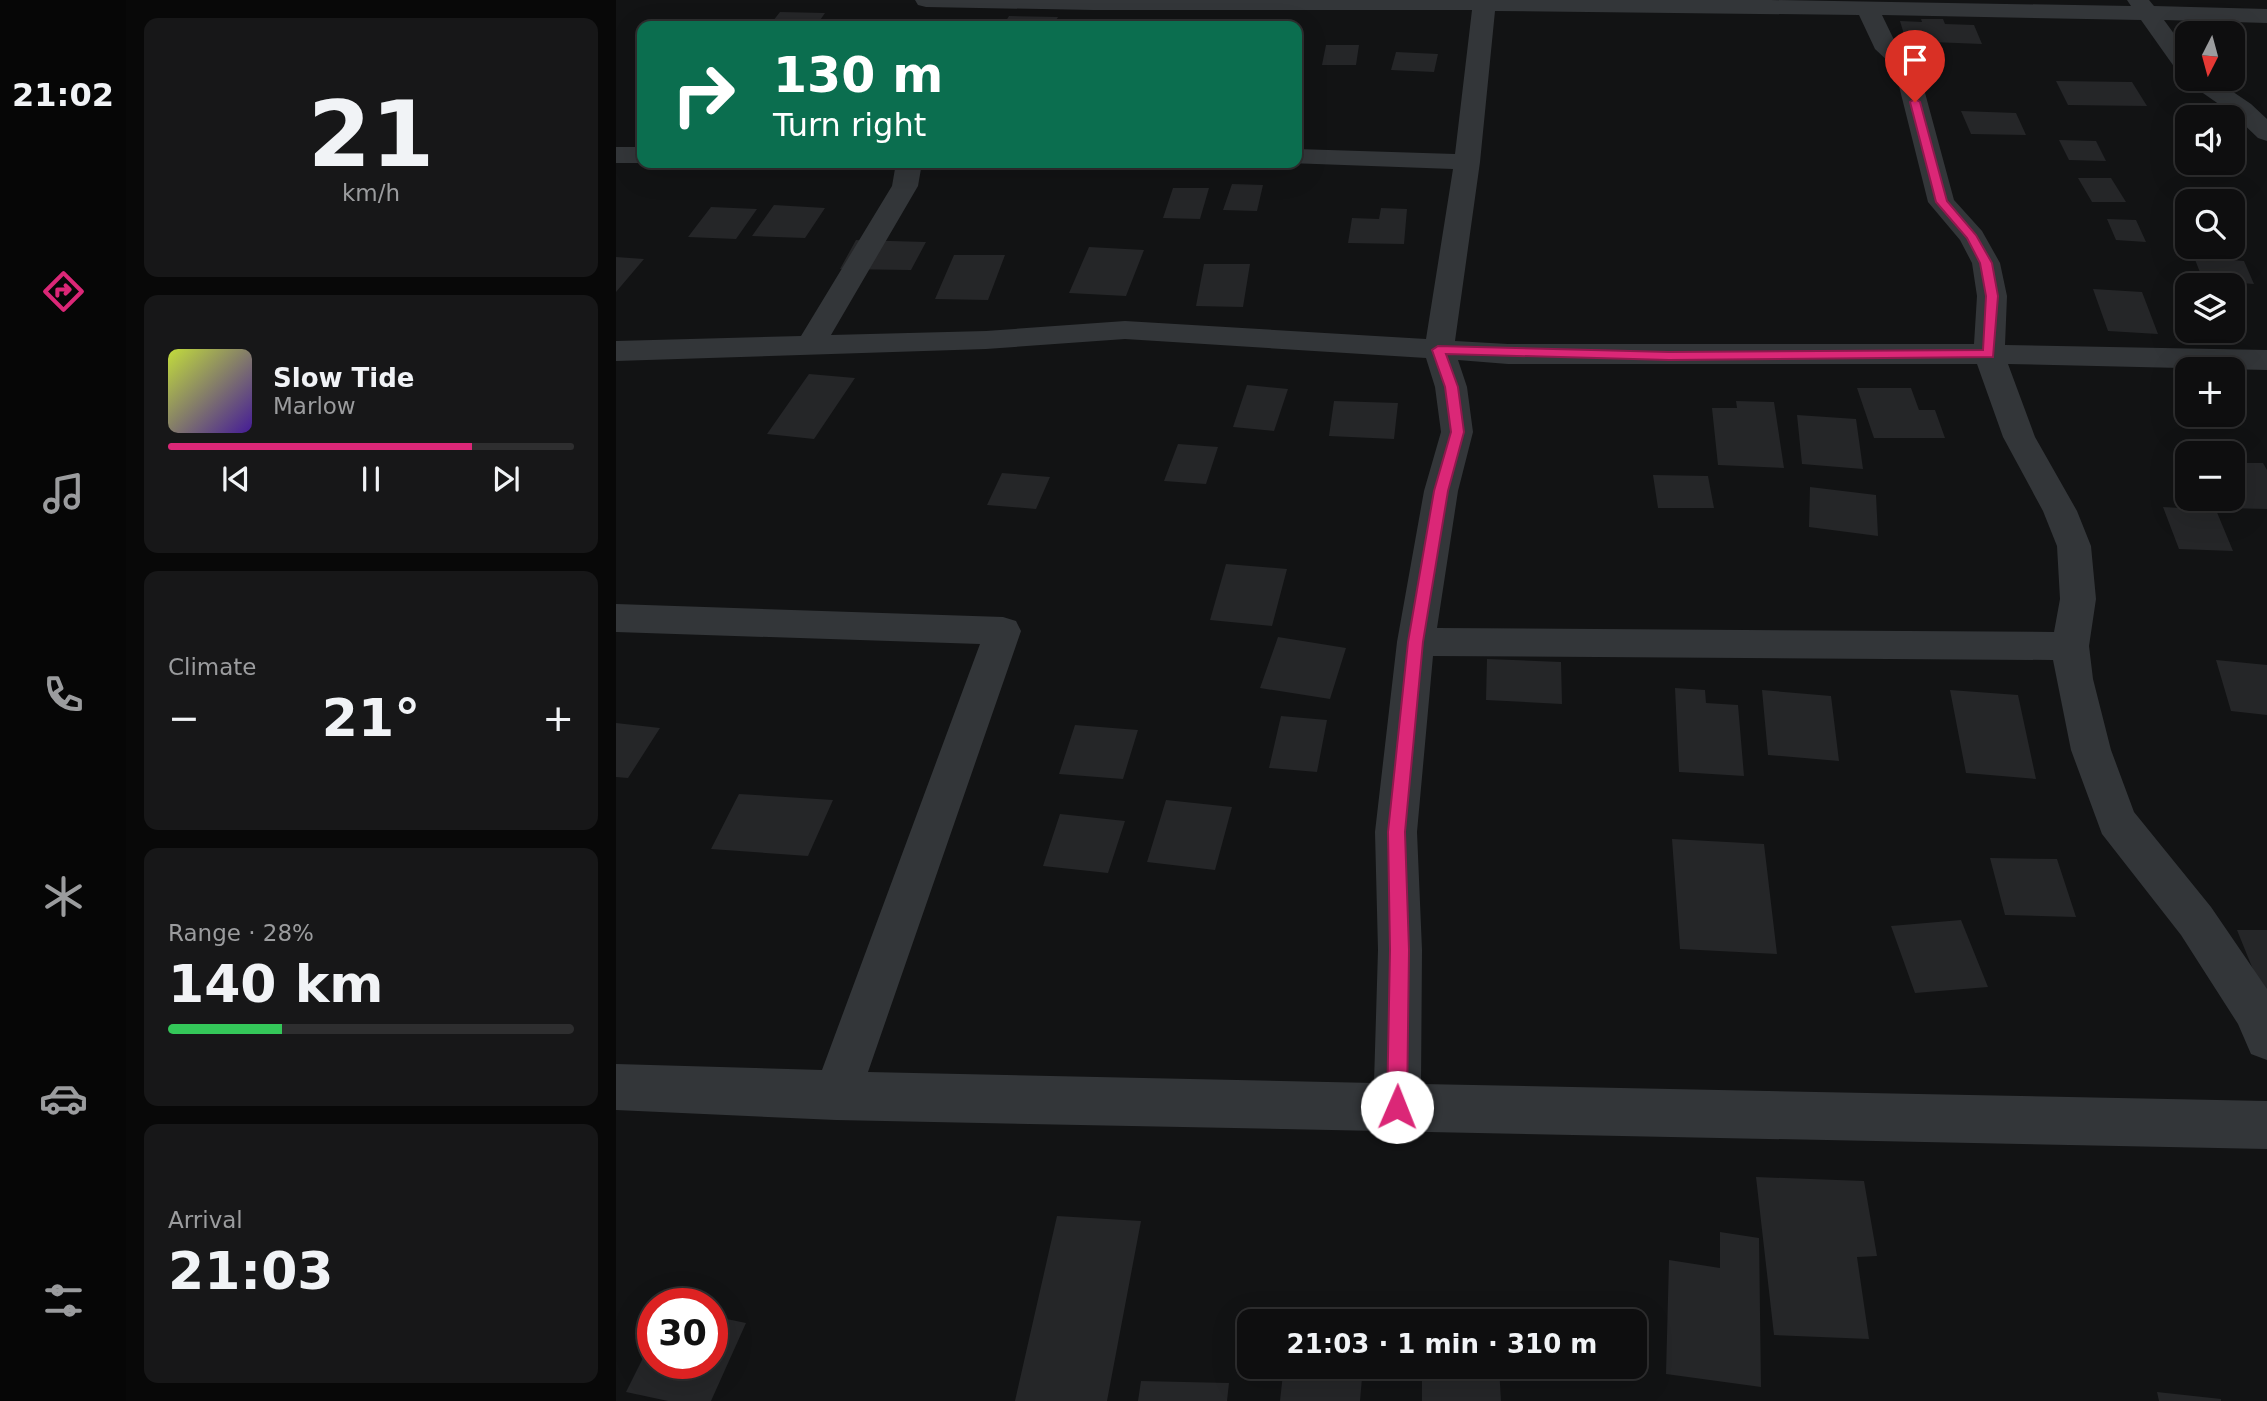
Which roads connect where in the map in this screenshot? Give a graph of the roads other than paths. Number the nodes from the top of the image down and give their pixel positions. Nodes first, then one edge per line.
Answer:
1 (926, 0) edge
2 (1110, 1) edge
3 (1400, 2) edge
4 (1003, 4) junction
5 (1483, 5) junction
6 (2144, 6) edge
7 (1868, 9) junction
8 (2267, 16) edge
9 (990, 21) edge
10 (2175, 51) edge
11 (2217, 91) edge
12 (2267, 133) edge
13 (616, 155) edge
14 (637, 155) edge
15 (1302, 158) edge
16 (1467, 162) junction
17 (908, 168) edge
18 (809, 347) junction
19 (1438, 350) junction
20 (616, 351) edge
21 (1989, 354) junction
22 (2267, 360) edge
23 (616, 618) edge
24 (1416, 642) junction
25 (2070, 646) junction
26 (2267, 1038) edge
27 (616, 1087) edge
28 (836, 1096) junction
29 (1397, 1107) junction
30 (2267, 1125) edge

1 - 4 street
2 - 3 street
2 - 4 street
3 - 5 street
4 - 9 street
5 - 7 street
5 - 16 street
6 - 7 street
6 - 8 street
6 - 10 street
7 - 21 street
11 - 12 street
13 - 14 street
15 - 16 street
16 - 19 street
17 - 18 street
18 - 19 street
18 - 20 street
19 - 21 street
19 - 24 street
21 - 22 street
21 - 25 street
23 - 28 street
24 - 25 street
24 - 29 street
25 - 26 street
27 - 28 street
28 - 29 street
29 - 30 street

